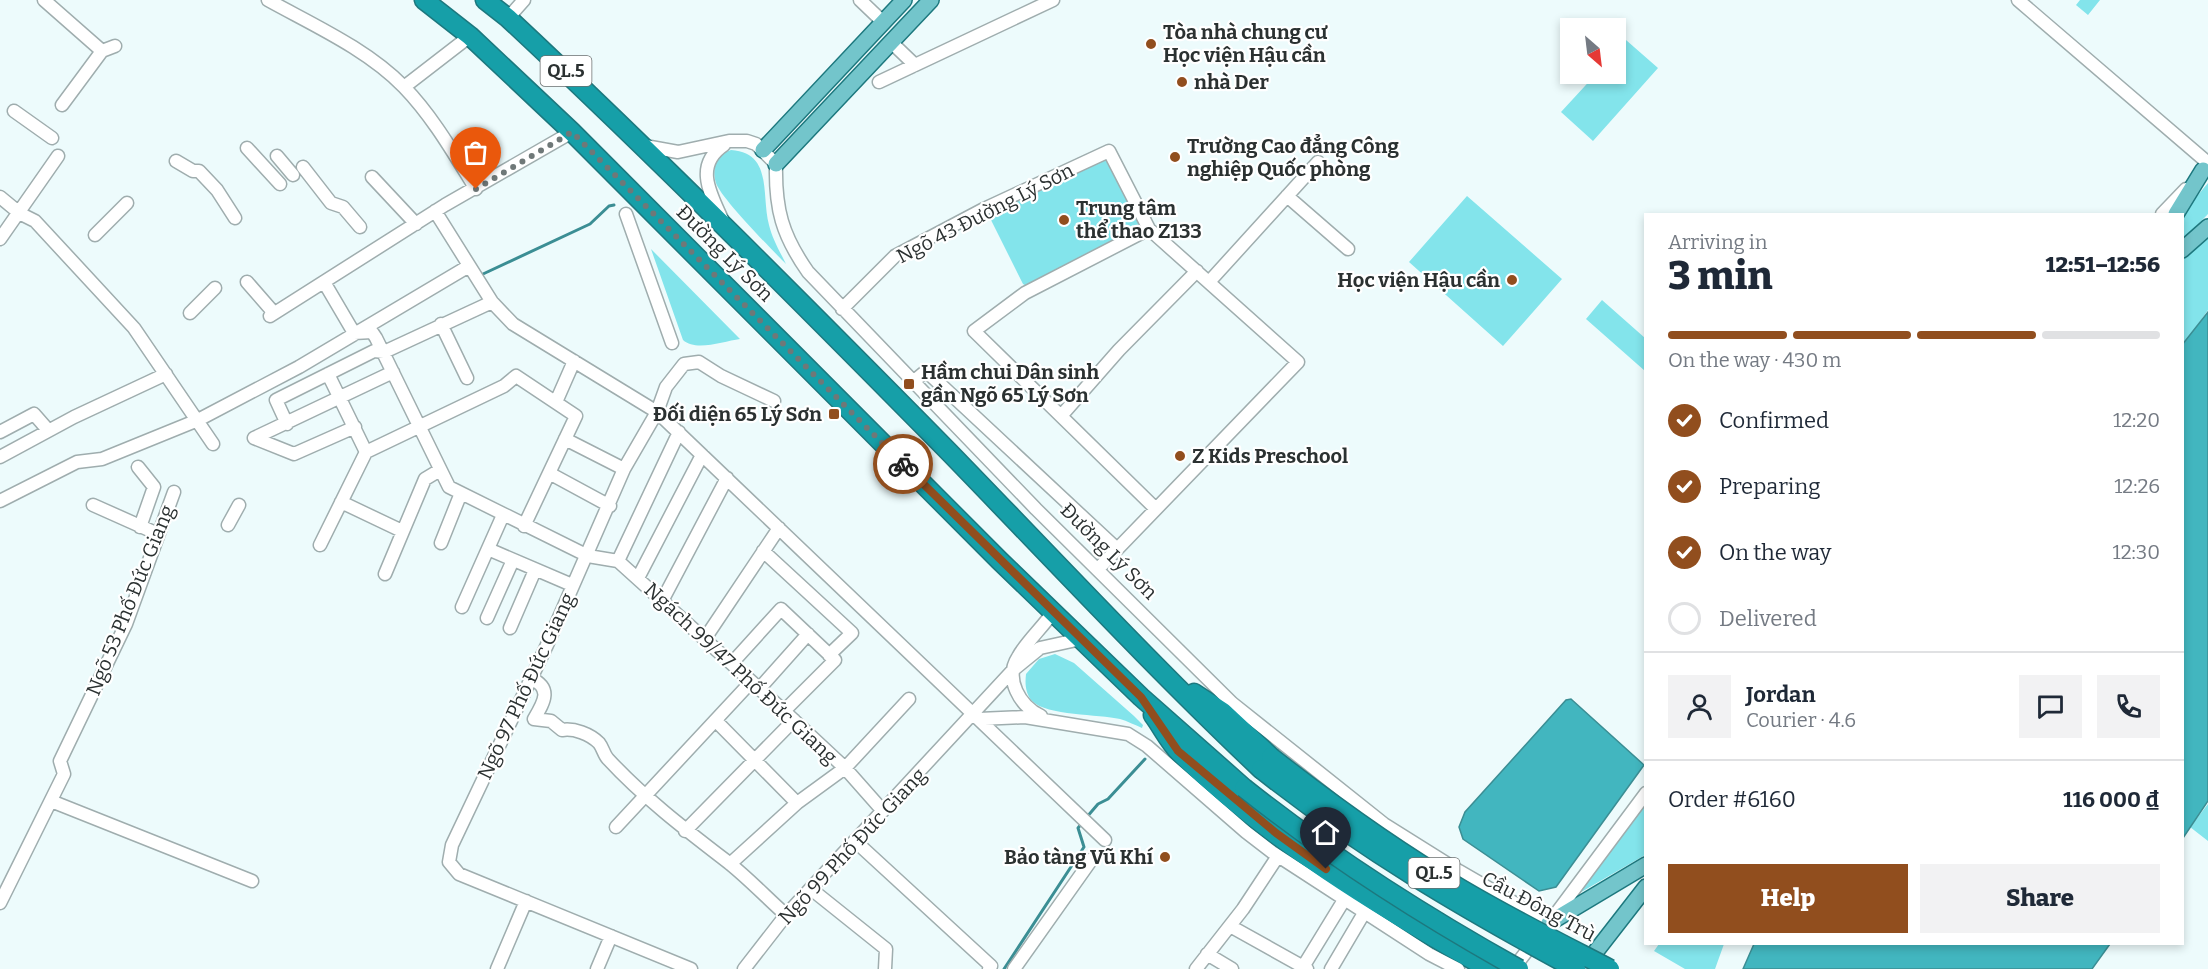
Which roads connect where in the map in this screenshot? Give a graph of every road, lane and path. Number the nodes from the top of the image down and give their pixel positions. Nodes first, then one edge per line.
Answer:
1 (44, 0) edge
2 (268, 0) edge
3 (424, 0) edge
4 (485, 0) edge
5 (524, 0) edge
6 (860, 0) edge
7 (904, 0) edge
8 (931, 0) edge
9 (2018, 0) edge
10 (1046, 1) edge
11 (508, 18) junction
12 (883, 22) junction
13 (470, 36) junction
14 (891, 42) junction
15 (115, 46) dead end
16 (102, 51) junction
17 (915, 65) junction
18 (879, 82) dead end
19 (404, 87) junction
20 (62, 105) dead end
21 (14, 111) dead end
22 (572, 132) junction
23 (52, 138) dead end
24 (729, 141) junction
25 (643, 146) junction
26 (247, 148) dead end
27 (763, 150) junction
28 (58, 156) dead end
29 (277, 156) dead end
30 (176, 161) dead end
31 (1318, 162) dead end
32 (776, 164) junction
33 (2206, 166) edge
34 (303, 167) dead end
35 (293, 175) dead end
36 (372, 177) dead end
37 (280, 184) dead end
38 (476, 189) junction
39 (1287, 196) junction
40 (0, 197) edge
41 (127, 203) dead end
42 (17, 211) junction
43 (435, 212) junction
44 (2163, 213) edge
45 (2177, 213) edge
46 (626, 214) dead end
47 (235, 218) dead end
48 (416, 224) junction
49 (360, 227) dead end
50 (2208, 227) edge
51 (726, 229) junction
52 (1149, 229) junction
53 (95, 235) dead end
54 (0, 239) edge
55 (2184, 248) edge
56 (1348, 249) dead end
57 (469, 266) junction
58 (1197, 272) junction
59 (247, 282) dead end
60 (324, 282) junction
61 (1209, 282) junction
62 (215, 288) dead end
63 (492, 302) junction
64 (842, 309) junction
65 (190, 313) dead end
66 (441, 324) junction
67 (354, 333) junction
68 (672, 343) dead end
69 (384, 352) junction
70 (574, 361) junction
71 (393, 372) junction
72 (166, 374) junction
73 (328, 374) junction
74 (467, 378) dead end
75 (914, 381) junction
76 (340, 398) junction
77 (774, 401) dead end
78 (556, 402) junction
79 (657, 412) junction
80 (1062, 416) junction
81 (198, 420) junction
82 (287, 423) junction
83 (355, 428) junction
84 (418, 428) junction
85 (48, 430) junction
86 (0, 432) edge
87 (679, 432) junction
88 (565, 439) junction
89 (213, 444) dead end
90 (366, 452) junction
91 (702, 455) junction
92 (0, 457) edge
93 (138, 467) dead end
94 (624, 469) junction
95 (440, 470) junction
96 (549, 473) junction
97 (727, 478) junction
98 (174, 492) dead end
99 (461, 493) junction
100 (0, 501) edge
101 (341, 502) junction
102 (93, 505) dead end
103 (239, 506) dead end
104 (610, 506) junction
105 (1155, 508) junction
106 (503, 515) junction
107 (228, 525) dead end
108 (140, 526) junction
109 (524, 526) junction
110 (779, 528) junction
111 (402, 531) junction
112 (158, 534) junction
113 (441, 543) dead end
114 (320, 545) dead end
115 (488, 549) junction
116 (1117, 549) junction
117 (763, 551) junction
118 (588, 556) junction
119 (513, 560) junction
120 (618, 561) junction
121 (535, 570) junction
122 (1098, 570) junction
123 (385, 574) dead end
124 (638, 578) junction
125 (572, 585) junction
126 (662, 601) junction
127 (462, 607) dead end
128 (1053, 612) junction
129 (487, 618) dead end
130 (510, 628) dead end
131 (808, 634) junction
132 (706, 637) junction
133 (1081, 639) junction
134 (832, 657) junction
135 (732, 663) junction
136 (1013, 670) junction
137 (530, 678) junction
138 (755, 686) junction
139 (909, 699) dead end
140 (784, 711) junction
141 (976, 716) junction
142 (794, 720) junction
143 (717, 722) junction
144 (1077, 725) junction
145 (755, 760) junction
146 (1266, 763) junction
147 (845, 768) junction
148 (1239, 794) junction
149 (645, 796) junction
150 (1644, 797) edge
151 (51, 801) junction
152 (797, 803) junction
153 (883, 811) junction
154 (616, 827) dead end
155 (685, 831) junction
156 (1105, 840) dead end
157 (855, 841) junction
158 (1278, 856) junction
159 (1092, 859) dead end
160 (730, 864) junction
161 (1644, 866) edge
162 (252, 881) dead end
163 (811, 889) junction
164 (1644, 890) edge
165 (1344, 900) junction
166 (526, 901) junction
167 (0, 903) edge
168 (1364, 913) junction
169 (786, 915) junction
170 (1549, 923) junction
171 (1230, 926) junction
172 (611, 936) junction
173 (1207, 954) junction
174 (1305, 968) edge
175 (497, 969) edge
176 (597, 969) edge
177 (692, 969) edge
178 (744, 969) edge
179 (885, 969) edge
180 (989, 969) edge
181 (1014, 969) edge
182 (1196, 969) edge
183 (1232, 969) edge
184 (1331, 969) edge
185 (1458, 969) edge
186 (1489, 969) edge
187 (1513, 969) edge
188 (1519, 969) edge
189 (1576, 969) edge
190 (1581, 969) edge
191 (1610, 969) edge

1 - 16 street
2 - 19 street
3 - 13 highway, Đường Lý Sơn / QL.5
4 - 11 highway, Đường Lý Sơn / QL.5
5 - 11 street
6 - 12 street
7 - 12 main road
8 - 14 main road
9 - 33 street
10 - 17 street
11 - 25 highway, Đường Lý Sơn / QL.5
12 - 14 main road
12 - 27 main road
13 - 19 street
13 - 22 highway, Đường Lý Sơn / QL.5
14 - 17 street
14 - 32 main road
15 - 16 street
16 - 20 street
17 - 18 street
19 - 38 street
21 - 23 street
22 - 38 street
22 - 128 highway, Đường Lý Sơn / QL.5
24 - 25 street
24 - 27 street
24 - 51 street, Đường Lý Sơn
25 - 51 highway, Đường Lý Sơn / QL.5
26 - 37 street
27 - 32 street
28 - 42 street
29 - 35 street
30 - 47 street
31 - 39 street
32 - 64 street, Đường Lý Sơn
33 - 44 street
33 - 45 main road
34 - 49 street
36 - 48 street
38 - 43 street
39 - 56 street
39 - 61 street
40 - 42 street
41 - 53 street
42 - 54 street
42 - 72 street
43 - 48 street
43 - 57 street
46 - 68 street
48 - 60 street
50 - 55 main road
51 - 146 highway, Đường Lý Sơn / QL.5
52 - 58 street
52 - 64 street, Ngõ 43 Đường Lý Sơn
52 - 80 street
57 - 63 street
57 - 67 street
58 - 61 street
58 - 80 street
59 - 60 street
60 - 67 street
61 - 105 street
62 - 65 street
63 - 66 street
63 - 70 street
64 - 75 street, Đường Lý Sơn
66 - 69 street
66 - 74 street
67 - 69 street
67 - 81 street
69 - 71 street
69 - 73 street
70 - 78 street
70 - 79 street
71 - 76 street
71 - 84 street
72 - 81 street
72 - 85 street
73 - 76 street
73 - 82 street
75 - 116 street
75 - 122 street, Đường Lý Sơn
76 - 82 street
76 - 83 street
77 - 79 street, Ngõ 97 Phố Đức Giang
78 - 84 street
78 - 88 street
79 - 87 street
79 - 94 street, Ngõ 97 Phố Đức Giang
80 - 105 street
81 - 89 street
81 - 100 street
82 - 83 street
83 - 90 street
84 - 90 street
84 - 95 street
85 - 86 street
85 - 92 street
87 - 91 street
87 - 120 street
88 - 94 street
88 - 96 street
90 - 101 street
91 - 97 street
91 - 124 street
93 - 108 street
94 - 104 street, Ngõ 97 Phố Đức Giang
95 - 99 street
95 - 111 street
96 - 104 street
96 - 109 street
97 - 110 street
97 - 126 street
98 - 112 street, Ngõ 53 Phố Đức Giang
99 - 106 street
99 - 113 street
101 - 111 street
101 - 114 street
102 - 108 street
103 - 107 street
104 - 118 street, Ngõ 97 Phố Đức Giang
105 - 116 street
106 - 109 street
106 - 115 street
108 - 112 street
109 - 118 street
110 - 117 street
110 - 141 street
111 - 123 street
112 - 151 street, Ngõ 53 Phố Đức Giang
115 - 119 street
115 - 127 street
116 - 122 street
117 - 132 street
117 - 134 street
118 - 120 street
118 - 125 street, Ngõ 97 Phố Đức Giang
119 - 121 street
119 - 129 street
120 - 124 street, Ngách 99/47 Phố Đức Giang
121 - 125 street
121 - 130 street
122 - 170 street, Đường Lý Sơn
124 - 126 street, Ngách 99/47 Phố Đức Giang
125 - 137 street, Ngõ 97 Phố Đức Giang
126 - 132 street, Ngách 99/47 Phố Đức Giang
128 - 133 highway, Đường Lý Sơn / QL.5
128 - 136 street
131 - 134 street
131 - 135 street
131 - 138 street
132 - 135 street, Ngách 99/47 Phố Đức Giang
133 - 136 street
133 - 148 highway, Đường Lý Sơn / QL.5
134 - 140 street
135 - 138 street, Ngách 99/47 Phố Đức Giang
136 - 141 street, Ngõ 99 Phố Đức Giang
136 - 144 street
137 - 149 street
137 - 166 street, Ngõ 97 Phố Đức Giang
138 - 140 street, Ngách 99/47 Phố Đức Giang
138 - 143 street
139 - 147 street
140 - 142 street, Ngách 99/47 Phố Đức Giang
141 - 144 street
141 - 153 street, Ngõ 99 Phố Đức Giang
141 - 156 street
142 - 145 street
142 - 147 street, Ngách 99/47 Phố Đức Giang
143 - 145 street
143 - 149 street
144 - 158 street
145 - 152 street
145 - 155 street
146 - 189 highway, Cầu Đông Trù / QL.5, bridge
146 - 191 highway, Cầu Đông Trù / QL.5, bridge
147 - 152 street
147 - 153 street, Ngách 99/47 Phố Đức Giang
148 - 186 highway, QL.5
148 - 188 highway, QL.5, bridge
149 - 154 street
149 - 155 street
150 - 170 street
151 - 162 street
151 - 167 street, Ngõ 53 Phố Đức Giang
152 - 160 street
153 - 157 street, Ngõ 99 Phố Đức Giang
155 - 160 street
157 - 163 street, Ngõ 99 Phố Đức Giang
157 - 180 street
158 - 165 street
158 - 171 street
159 - 181 street
160 - 169 street
161 - 170 main road
163 - 169 street, Ngõ 99 Phố Đức Giang
163 - 179 street
164 - 190 main road
165 - 168 street
165 - 174 street
166 - 172 street, Ngõ 97 Phố Đức Giang
166 - 175 street
168 - 184 street
168 - 185 street
169 - 178 street, Ngõ 99 Phố Đức Giang
170 - 187 street
171 - 173 street
171 - 174 street
172 - 176 street
172 - 177 street, Ngõ 97 Phố Đức Giang
173 - 182 street
173 - 183 street

